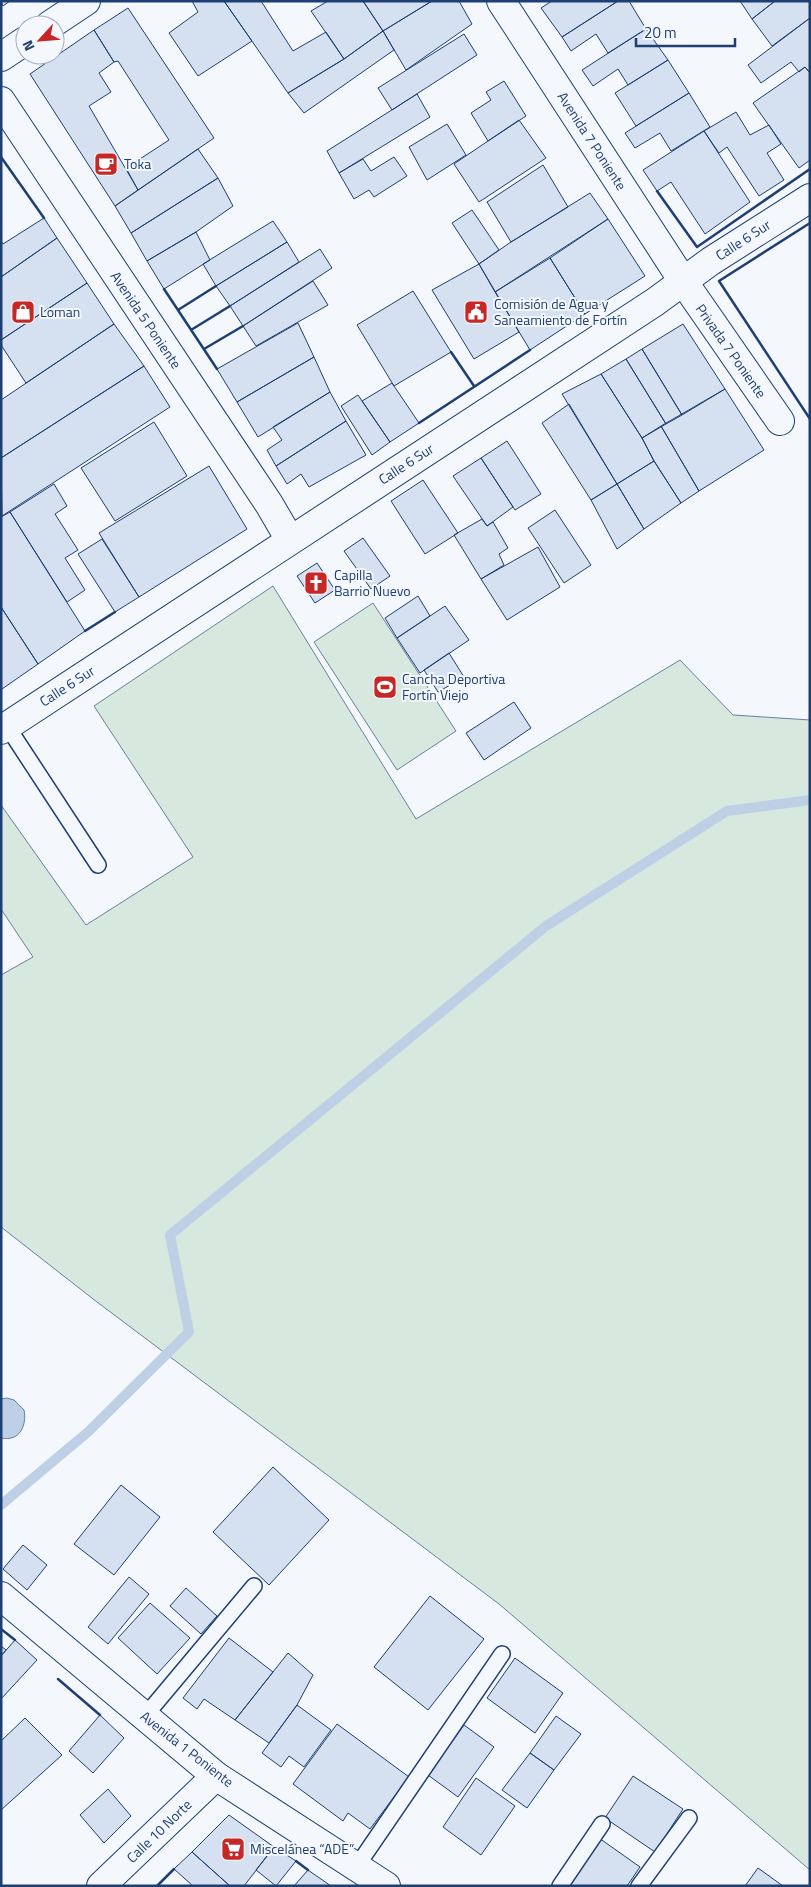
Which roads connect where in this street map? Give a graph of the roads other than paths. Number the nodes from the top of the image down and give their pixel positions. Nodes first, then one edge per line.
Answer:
1 (86, 1) edge
2 (501, 1) edge
3 (65, 15) edge
4 (15, 48) edge
5 (1, 57) edge
6 (1, 101) edge
7 (810, 198) edge
8 (683, 281) junction
9 (780, 421) dead end
10 (290, 540) junction
11 (4, 728) edge
12 (98, 865) dead end
13 (254, 1586) dead end
14 (1, 1596) edge
15 (502, 1654) dead end
16 (145, 1716) junction
17 (216, 1776) junction
18 (689, 1818) dead end
19 (602, 1824) dead end
20 (357, 1866) junction
21 (101, 1886) edge
22 (386, 1886) edge
23 (560, 1886) edge
24 (639, 1886) edge

1 - 3 street
2 - 8 street, Avenida 7 Poniente
4 - 5 street
6 - 10 street, Avenida 5 Poniente
7 - 8 street, Calle 6 Sur
8 - 9 street, Privada 7 Poniente
8 - 10 street, Calle 6 Sur
10 - 11 street, Calle 6 Sur
11 - 12 lane
13 - 16 lane
14 - 16 street, Avenida 1 Poniente
15 - 20 lane
16 - 17 street, Avenida 1 Poniente
17 - 20 street, Avenida 1 Poniente
17 - 21 street, Calle 10 Norte
18 - 24 lane
19 - 23 lane
20 - 22 street, Avenida 1 Poniente

